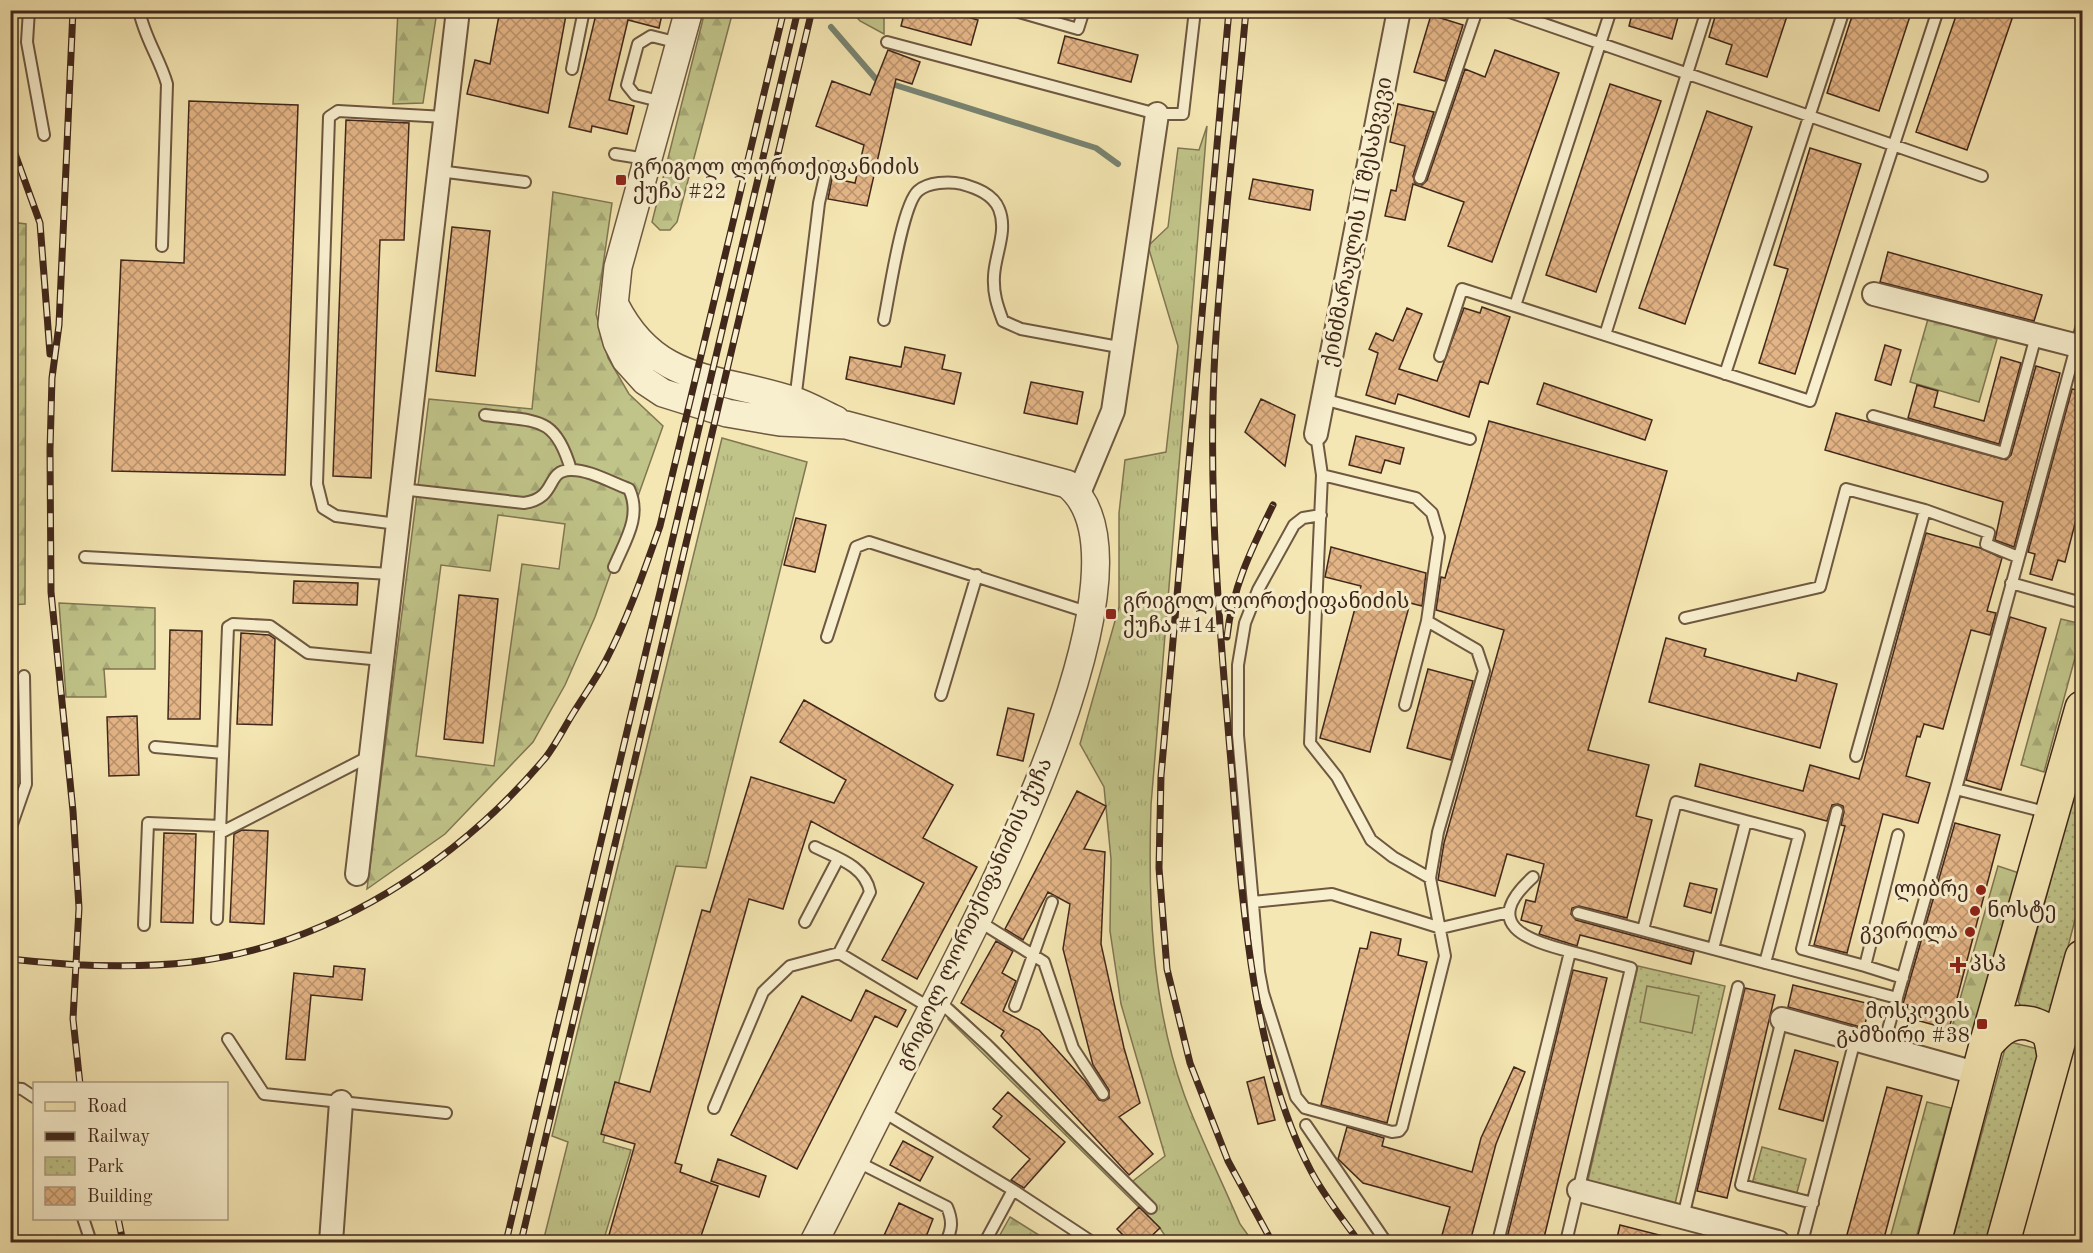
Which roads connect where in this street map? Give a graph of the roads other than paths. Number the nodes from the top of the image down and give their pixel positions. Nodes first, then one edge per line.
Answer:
1 (29, 10) edge
2 (139, 10) edge
3 (458, 10) edge
4 (584, 10) edge
5 (689, 10) edge
6 (1012, 10) edge
7 (1084, 10) edge
8 (1195, 10) edge
9 (1399, 10) edge
10 (1477, 10) edge
11 (1504, 10) edge
12 (1611, 10) edge
13 (1707, 10) edge
14 (1844, 10) edge
15 (1938, 10) edge
16 (887, 42) dead end
17 (680, 43) junction
18 (1601, 44) junction
19 (572, 69) dead end
20 (1687, 74) junction
21 (663, 102) junction
22 (1157, 114) junction
23 (1810, 116) junction
24 (445, 117) junction
25 (44, 135) dead end
26 (1893, 145) junction
27 (615, 154) dead end
28 (646, 159) junction
29 (827, 167) dead end
30 (439, 171) junction
31 (1982, 176) dead end
32 (1420, 178) dead end
33 (525, 182) dead end
34 (162, 246) dead end
35 (1874, 294) dead end
36 (614, 301) junction
37 (1515, 306) junction
38 (884, 320) dead end
39 (1605, 335) junction
40 (2036, 336) junction
41 (2081, 339) edge
42 (1125, 348) junction
43 (1440, 356) dead end
44 (1725, 374) junction
45 (1323, 399) junction
46 (795, 401) junction
47 (485, 416) dead end
48 (1873, 416) dead end
49 (846, 425) junction
50 (1316, 434) joint
51 (1470, 439) dead end
52 (571, 470) junction
53 (1322, 474) junction
54 (401, 489) junction
55 (1079, 493) junction
56 (1925, 510) junction
57 (1320, 515) junction
58 (397, 524) junction
59 (85, 557) dead end
60 (2018, 557) junction
61 (614, 567) dead end
62 (391, 574) junction
63 (977, 575) junction
64 (2011, 583) junction
65 (2082, 603) edge
66 (1091, 613) junction
67 (1685, 618) dead end
68 (1427, 621) junction
69 (827, 637) dead end
70 (382, 660) junction
71 (24, 676) dead end
72 (941, 695) dead end
73 (1405, 705) dead end
74 (2082, 708) edge
75 (155, 747) dead end
76 (223, 753) junction
77 (371, 756) junction
78 (1856, 756) dead end
79 (1956, 789) junction
80 (1837, 811) dead end
81 (2053, 814) junction
82 (1746, 821) junction
83 (221, 829) junction
84 (10, 830) edge
85 (1898, 835) dead end
86 (815, 847) dead end
87 (838, 859) junction
88 (357, 874) dead end
89 (1533, 877) dead end
90 (1430, 878) junction
91 (1052, 902) dead end
92 (1253, 902) junction
93 (1509, 912) junction
94 (1578, 913) dead end
95 (217, 919) dead end
96 (977, 920) junction
97 (805, 922) dead end
98 (144, 925) dead end
99 (1441, 928) junction
100 (1643, 930) junction
101 (1713, 949) junction
102 (1570, 952) junction
103 (839, 953) junction
104 (1032, 955) junction
105 (2082, 957) edge
106 (1765, 963) junction
107 (1865, 966) junction
108 (1903, 978) junction
109 (1738, 987) dead end
110 (1897, 998) junction
111 (935, 1004) junction
112 (1015, 1006) dead end
113 (1782, 1019) joint
114 (228, 1039) dead end
115 (1855, 1040) junction
116 (1884, 1047) junction
117 (2054, 1056) junction
118 (1983, 1060) junction
119 (10, 1088) edge
120 (1103, 1094) dead end
121 (33, 1096) edge
122 (341, 1102) junction
123 (714, 1108) dead end
124 (882, 1111) junction
125 (446, 1113) dead end
126 (1306, 1125) dead end
127 (856, 1161) junction
128 (1013, 1190) junction
129 (1578, 1190) junction
130 (1813, 1203) junction
131 (1150, 1209) dead end
132 (1683, 1217) junction
133 (84, 1220) edge
134 (1085, 1240) edge
135 (91, 1242) edge
136 (331, 1242) edge
137 (814, 1242) edge
138 (946, 1242) edge
139 (985, 1242) edge
140 (1386, 1242) edge
141 (1498, 1242) edge
142 (1566, 1242) edge
143 (1778, 1242) edge
144 (1802, 1242) edge
145 (1934, 1242) edge
146 (2003, 1242) edge

1 - 25 lane
2 - 34 lane
3 - 24 street
4 - 19 lane
5 - 17 street
6 - 7 lane
8 - 22 lane
9 - 45 street, ქინძმარაულის II შესახვევი
10 - 32 lane
11 - 18 lane
12 - 18 lane
13 - 20 lane
14 - 23 lane
15 - 26 lane
16 - 22 lane
17 - 21 street
17 - 21 lane
18 - 20 lane
18 - 37 lane
20 - 23 lane
20 - 39 lane
21 - 28 street
22 - 42 street
23 - 26 lane
23 - 44 lane
24 - 30 street
24 - 58 lane
26 - 31 lane
26 - 44 lane
27 - 28 lane
28 - 36 street
29 - 46 lane
30 - 33 lane
30 - 54 street
35 - 40 street
36 - 46 street
36 - 49 street
37 - 39 lane
37 - 43 lane
38 - 42 lane
39 - 44 lane
40 - 41 street
40 - 48 lane
41 - 60 lane
42 - 55 street
45 - 50 street, ქინძმარაულის II შესახვევი
45 - 51 lane
46 - 49 street
47 - 52 lane
49 - 55 street
50 - 53 lane
52 - 54 lane
52 - 61 lane
53 - 57 lane
53 - 68 lane
54 - 58 street
55 - 66 street, გრიგოლ ლორთქიფანიძის ქუჩა
56 - 60 lane
56 - 67 lane
56 - 78 lane
57 - 90 lane
57 - 92 lane
58 - 62 street
59 - 62 lane
60 - 64 lane
62 - 70 street
63 - 66 lane
63 - 69 lane
63 - 72 lane
64 - 65 lane
64 - 79 lane
66 - 96 street, გრიგოლ ლორთქიფანიძის ქუჩა
68 - 73 lane
68 - 90 lane
70 - 76 lane
70 - 77 street
71 - 84 lane
74 - 81 main road
75 - 76 lane
76 - 83 lane
77 - 83 lane
77 - 88 street
79 - 81 lane
79 - 108 lane
80 - 107 lane
81 - 118 main road
82 - 100 lane
82 - 101 lane
82 - 106 lane
83 - 95 lane
83 - 98 lane
85 - 107 lane
86 - 87 lane
87 - 97 lane
87 - 103 lane
89 - 93 lane
90 - 99 lane
91 - 104 lane
92 - 99 lane
92 - 99 lane
93 - 99 lane
93 - 102 lane
94 - 100 lane
96 - 104 lane
96 - 111 street, გრიგოლ ლორთქიფანიძის ქუჩა
100 - 101 lane
101 - 106 lane
102 - 129 lane
102 - 141 lane
103 - 111 lane
103 - 123 lane
104 - 112 lane
104 - 120 lane
105 - 117 main road
106 - 110 lane
107 - 108 lane
108 - 110 lane
109 - 132 lane
110 - 116 lane
111 - 124 street, გრიგოლ ლორთქიფანიძის ქუჩა
111 - 131 lane
113 - 115 street
113 - 130 lane
114 - 122 lane
115 - 116 street
115 - 130 lane
116 - 118 street
117 - 118 main road
117 - 146 main road
118 - 145 main road
119 - 121 lane
122 - 125 lane
122 - 136 street
124 - 127 street, გრიგოლ ლორთქიფანიძის ქუჩა
124 - 128 lane
126 - 140 lane
127 - 137 street, გრიგოლ ლორთქიფანიძის ქუჩა
127 - 138 lane
128 - 134 lane
128 - 139 lane
129 - 132 street
129 - 142 lane
130 - 144 lane
132 - 143 street
133 - 135 lane

